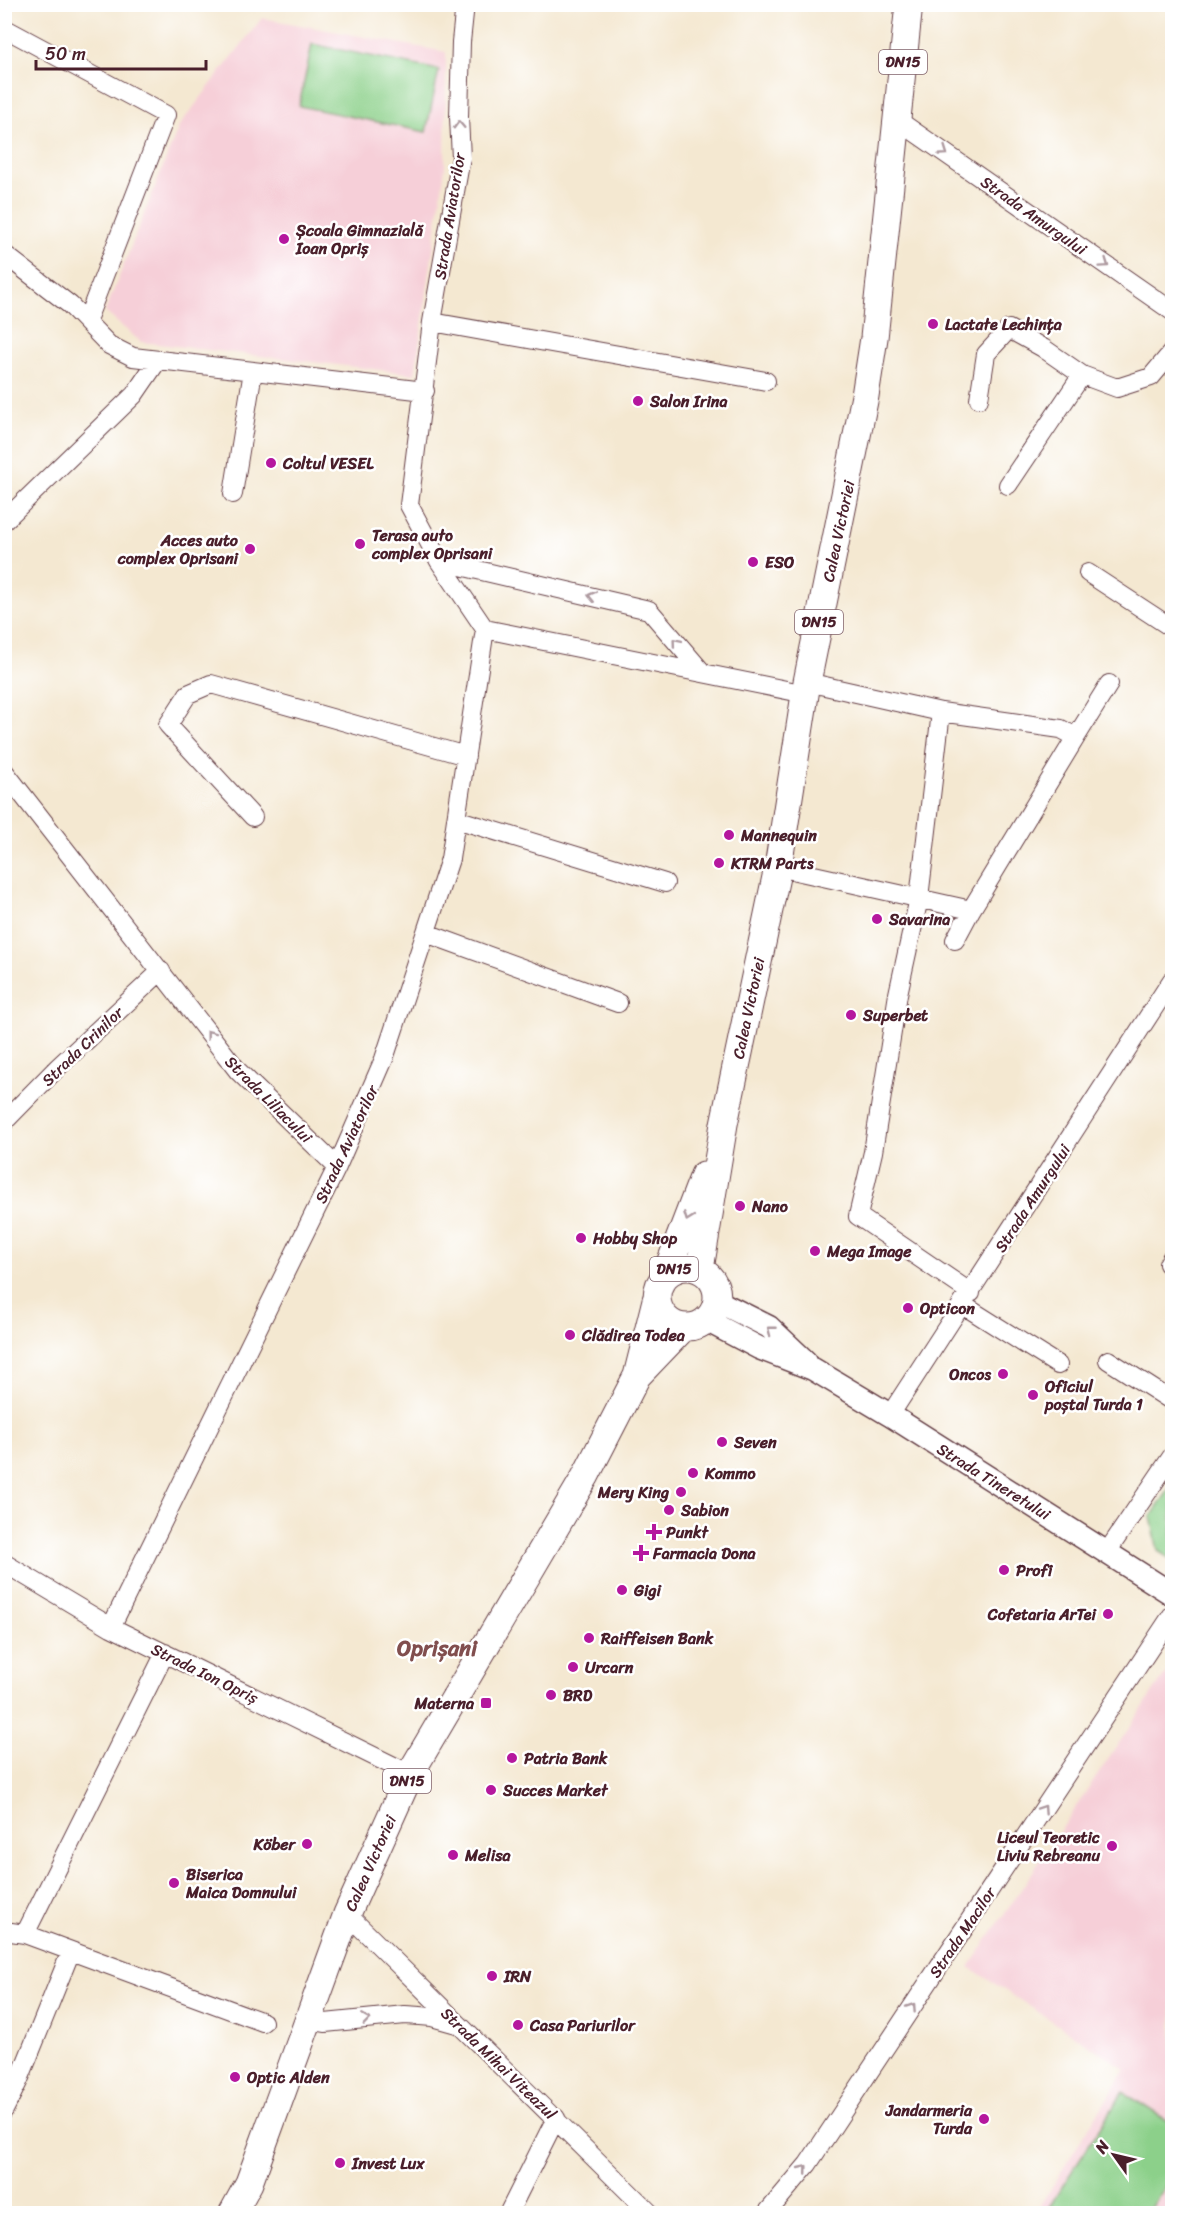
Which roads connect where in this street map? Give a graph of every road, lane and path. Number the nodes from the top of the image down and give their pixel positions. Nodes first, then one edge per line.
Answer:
1 (465, 4) edge
2 (909, 4) edge
3 (4, 28) edge
4 (896, 119) junction
5 (4, 254) edge
6 (1173, 311) edge
7 (87, 321) junction
8 (432, 322) junction
9 (1173, 352) edge
10 (158, 360) junction
11 (253, 371) junction
12 (1082, 375) junction
13 (766, 381) dead end
14 (425, 391) junction
15 (979, 399) dead end
16 (1008, 485) dead end
17 (233, 494) dead end
18 (8, 511) edge
19 (439, 561) junction
20 (1088, 573) dead end
21 (1173, 628) edge
22 (485, 629) junction
23 (703, 674) junction
24 (1109, 684) dead end
25 (806, 688) junction
26 (941, 712) junction
27 (1076, 737) junction
28 (466, 756) junction
29 (4, 771) edge
30 (253, 817) dead end
31 (456, 819) junction
32 (778, 867) junction
33 (665, 883) dead end
34 (919, 898) junction
35 (970, 910) junction
36 (426, 933) junction
37 (955, 940) dead end
38 (161, 971) junction
39 (1173, 981) edge
40 (618, 1003) dead end
41 (4, 1122) edge
42 (724, 1124) junction
43 (337, 1167) junction
44 (700, 1269) junction
45 (666, 1274) junction
46 (967, 1299) junction
47 (656, 1300) junction
48 (702, 1316) junction
49 (1108, 1360) dead end
50 (1058, 1365) dead end
51 (637, 1376) junction
52 (1173, 1401) edge
53 (890, 1415) junction
54 (1173, 1456) edge
55 (1107, 1552) junction
56 (4, 1563) edge
57 (1173, 1594) edge
58 (1173, 1615) edge
59 (111, 1627) junction
60 (165, 1653) junction
61 (410, 1774) junction
62 (347, 1914) junction
63 (4, 1931) edge
64 (25, 1934) junction
65 (71, 1951) junction
66 (308, 2020) junction
67 (263, 2022) dead end
68 (459, 2023) junction
69 (4, 2110) edge
70 (556, 2118) junction
71 (232, 2214) edge
72 (508, 2214) edge
73 (651, 2214) edge
74 (766, 2214) edge

8 -> 1 street, Strada Aviatorilor
2 - 4 main road, Calea Victoriei / DN15
3 - 7 street
4 -> 6 street, Strada Amurgului
4 - 25 main road, Calea Victoriei / DN15
5 - 7 street
7 - 10 street
8 - 13 street
8 - 14 street, Strada Aviatorilor
9 - 12 street
10 - 11 street
10 - 18 street
11 - 14 street
11 - 17 street
12 - 15 street
12 - 16 street
14 - 19 street, Strada Aviatorilor
19 - 22 street, Strada Aviatorilor
23 -> 19 street
20 - 21 street
22 - 23 street
22 - 28 street, Strada Aviatorilor
23 - 25 street
24 - 27 street
25 - 26 street
25 - 32 main road, Calea Victoriei / DN15
26 - 27 street
26 - 34 street
27 - 35 street
28 - 30 street
28 - 31 street, Strada Aviatorilor
29 - 38 street, Strada Liliacului
31 - 33 street
31 - 36 street, Strada Aviatorilor
32 - 34 street
32 - 42 main road, Calea Victoriei / DN15
34 - 35 street
34 - 46 street
35 - 37 street
36 - 40 street
36 - 43 street, Strada Aviatorilor
38 - 41 street, Strada Crinilor
43 -> 38 street, Strada Liliacului
39 - 46 street, Strada Amurgului
42 - 44 main road, Calea Victoriei / DN15
42 -> 45 main road, Calea Victoriei / DN15
43 - 59 street, Strada Aviatorilor
44 - 45 main road, DN15
44 - 48 main road, DN15
45 - 47 main road, Calea Victoriei / DN15
46 - 50 street
46 - 53 street, Strada Amurgului
47 - 48 main road, DN15
47 - 51 main road, Calea Victoriei / DN15
48 - 51 main road, Calea Victoriei / DN15
48 - 53 street, Strada Tineretului
49 - 52 street
51 - 61 main road, Calea Victoriei / DN15
53 - 55 street, Strada Tineretului
54 - 55 street
55 - 57 street, Strada Tineretului
56 - 59 street, Strada Ion Opriș
74 -> 58 street, Strada Macilor
59 - 60 street, Strada Ion Opriș
60 - 61 street, Strada Ion Opriș
60 - 64 street
61 - 62 main road, Calea Victoriei / DN15
62 - 66 main road, Calea Victoriei / DN15
62 - 68 street, Strada Mihai Viteazul
63 - 64 street
64 - 65 street
65 - 67 street
65 - 69 street
66 -> 68 street
66 - 71 main road, Calea Victoriei / DN15
68 - 70 street, Strada Mihai Viteazul
70 - 72 street
70 - 73 street, Strada Mihai Viteazul

